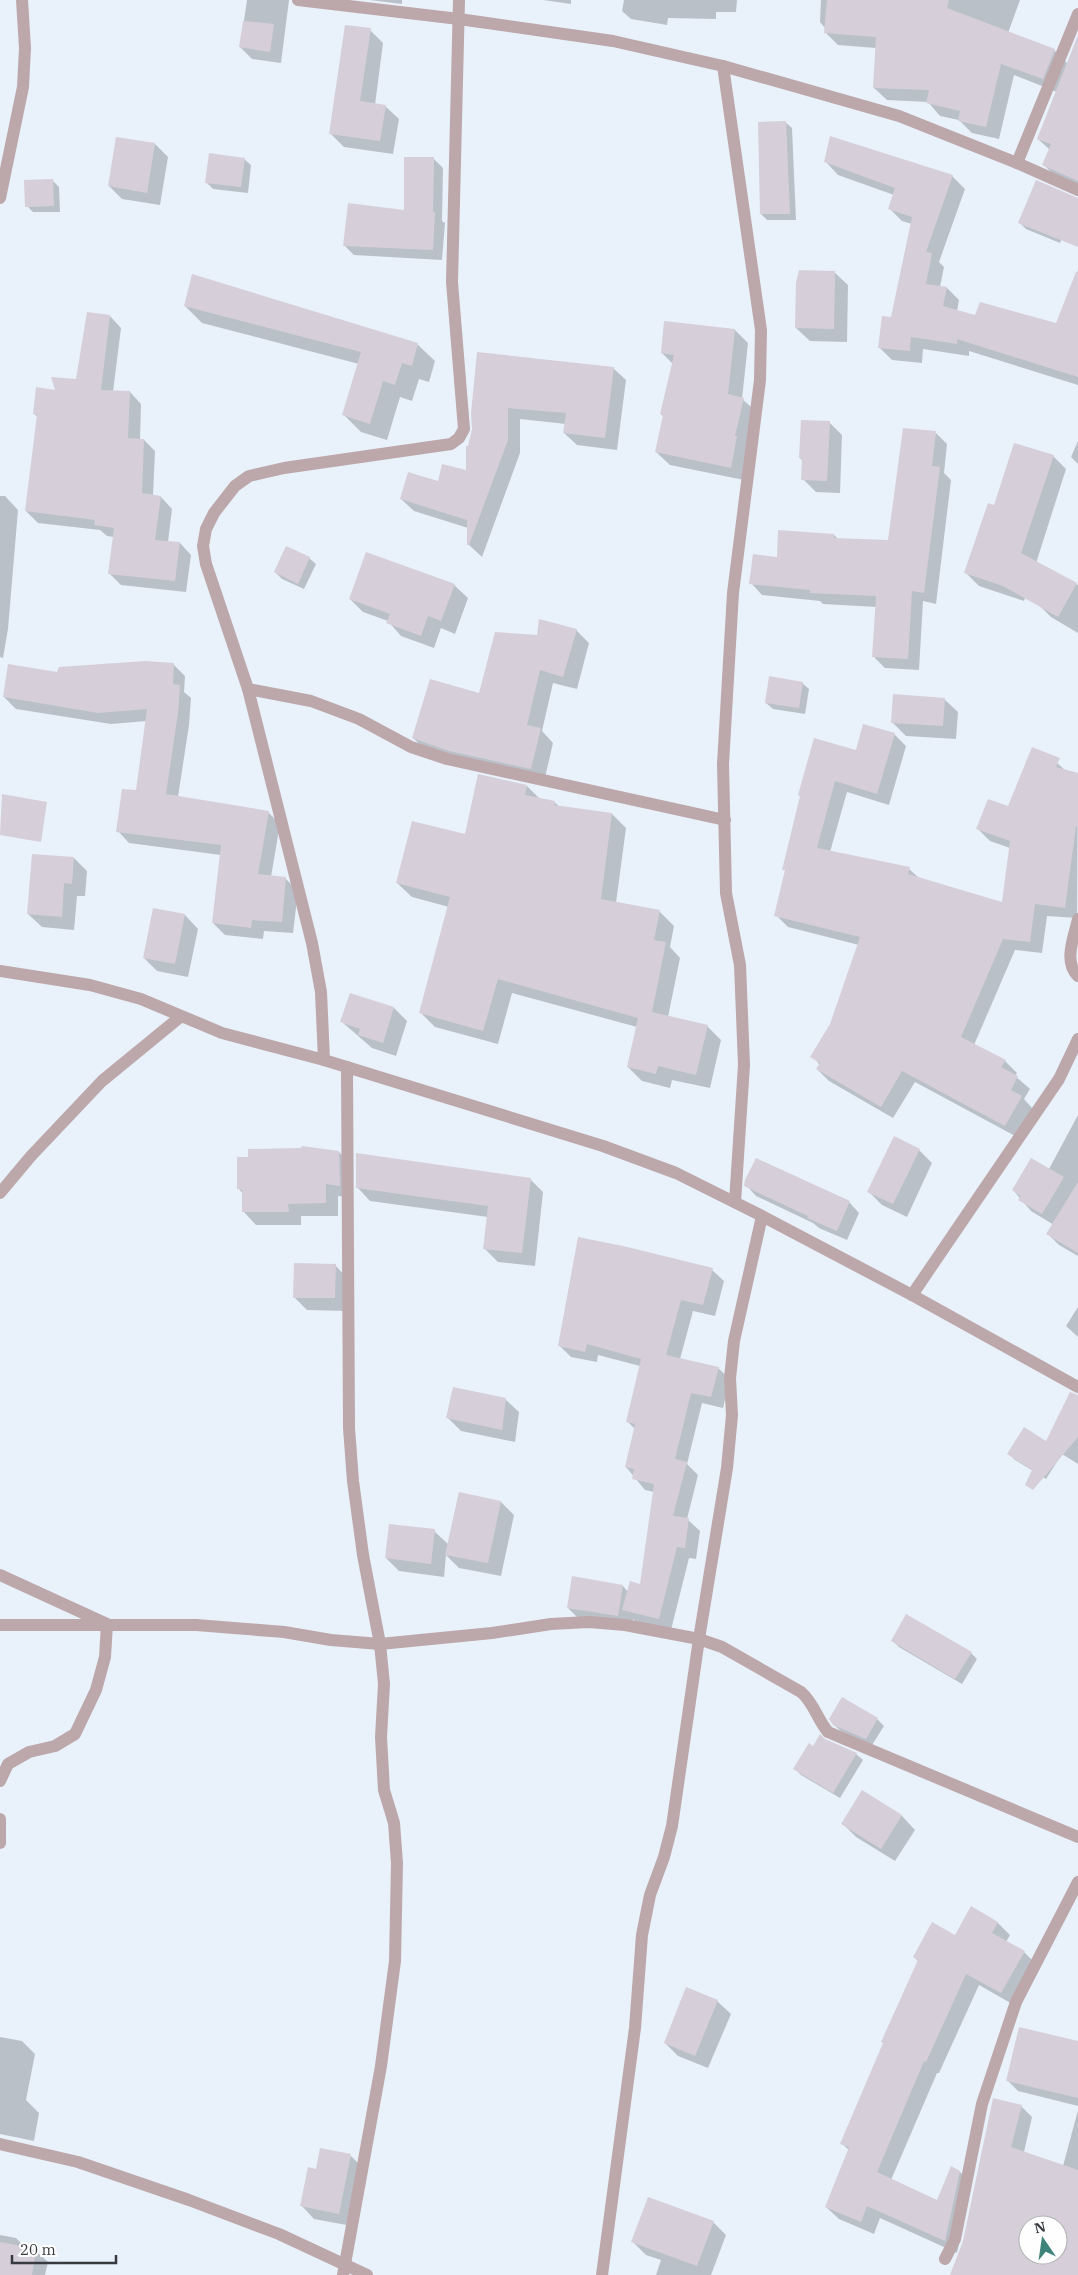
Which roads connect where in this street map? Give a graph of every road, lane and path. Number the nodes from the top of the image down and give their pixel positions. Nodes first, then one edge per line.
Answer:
1 (22, 0) edge
2 (298, 0) edge
3 (459, 0) edge
4 (1078, 14) edge
5 (459, 19) junction
6 (723, 66) junction
7 (1017, 163) junction
8 (1078, 190) edge
9 (0, 198) edge
10 (248, 689) junction
11 (725, 820) junction
12 (1078, 919) edge
13 (0, 971) edge
14 (1078, 976) edge
15 (180, 1017) junction
16 (1078, 1039) edge
17 (324, 1060) junction
18 (347, 1067) junction
19 (0, 1193) edge
20 (735, 1202) junction
21 (762, 1216) junction
22 (912, 1295) junction
23 (1078, 1387) edge
24 (0, 1575) edge
25 (107, 1624) junction
26 (0, 1625) edge
27 (699, 1639) junction
28 (380, 1644) junction
29 (0, 1781) edge
30 (0, 1819) edge
31 (1078, 1837) edge
32 (0, 1843) edge
33 (1078, 1882) edge
34 (0, 2144) edge
35 (945, 2258) dead end
36 (344, 2269) edge
37 (367, 2275) edge
38 (602, 2275) edge

1 - 9 street
2 - 5 street
3 - 5 street
4 - 7 street
5 - 6 street
5 - 10 street
6 - 7 street
6 - 11 street
7 - 8 street
10 - 11 street
10 - 17 street
11 - 20 street
12 - 14 street
13 - 15 street
15 - 17 street
15 - 19 street
16 - 22 street
17 - 18 street
18 - 20 street
18 - 28 street
20 - 21 street
21 - 22 street
21 - 27 street
22 - 23 street
24 - 25 street
25 - 26 street
25 - 28 street
25 - 29 street
27 - 28 street
27 - 31 street
27 - 38 street
28 - 36 street
30 - 32 street
33 - 35 street
34 - 36 street
36 - 37 street

